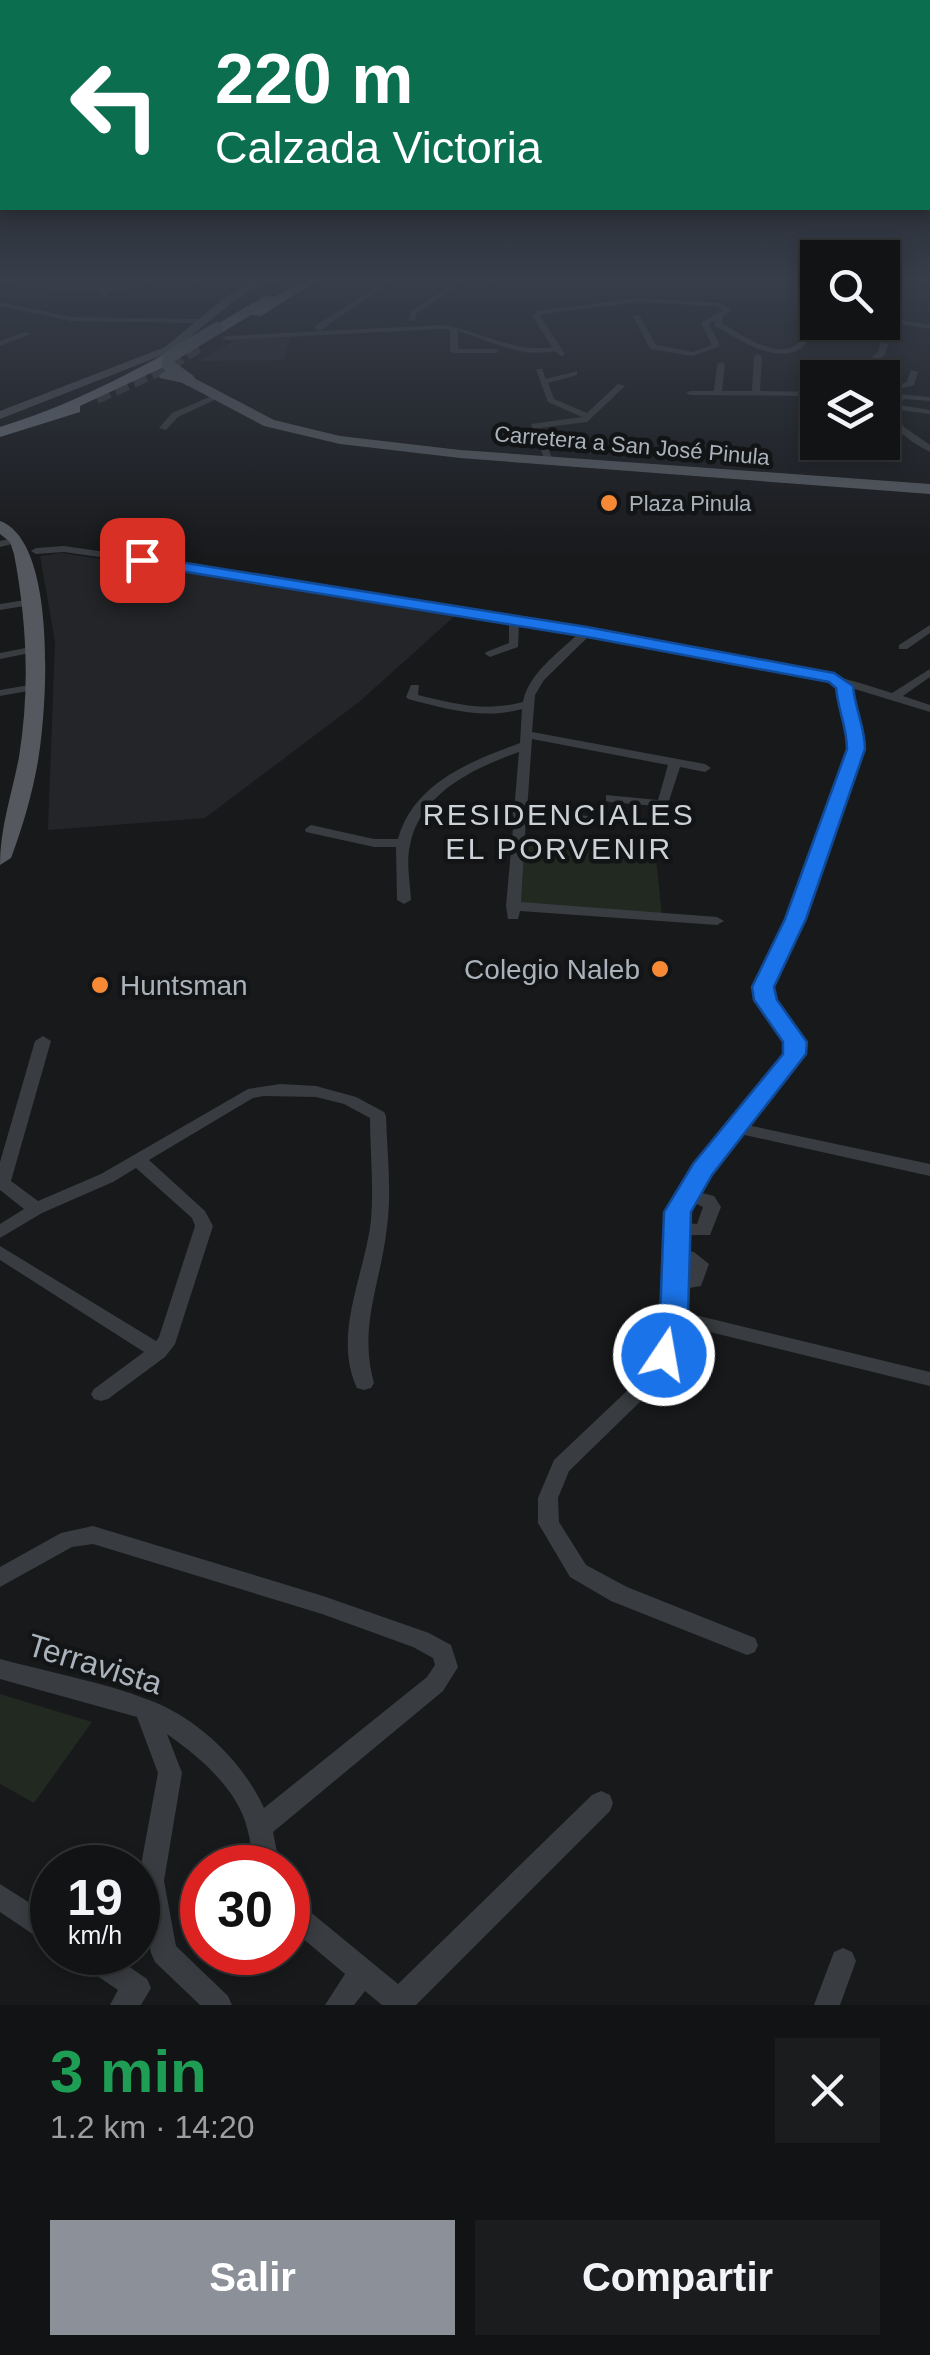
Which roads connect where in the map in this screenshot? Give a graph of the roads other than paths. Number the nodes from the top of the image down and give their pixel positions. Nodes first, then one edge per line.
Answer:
1 (197, 372) joint
2 (574, 372) edge
3 (914, 372) dead end
4 (111, 373) edge
5 (150, 373) edge
6 (168, 373) edge
7 (196, 373) edge
8 (198, 373) edge
9 (198, 373) edge
10 (539, 373) edge
11 (572, 373) edge
12 (720, 373) edge
13 (757, 373) edge
14 (542, 382) junction
15 (583, 384) dead end
16 (621, 386) dead end
17 (800, 390) edge
18 (930, 392) edge
19 (690, 393) dead end
20 (718, 394) junction
21 (756, 394) junction
22 (900, 395) junction
23 (930, 400) edge
24 (261, 406) junction
25 (69, 409) junction
26 (900, 409) edge
27 (930, 412) edge
28 (0, 415) edge
29 (589, 417) junction
30 (24, 419) junction
31 (900, 427) edge
32 (163, 428) dead end
33 (0, 430) edge
34 (584, 443) dead end
35 (351, 444) dead end
36 (378, 446) junction
37 (930, 449) edge
38 (545, 451) junction
39 (930, 489) edge
40 (0, 526) edge
41 (17, 548) edge
42 (32, 602) junction
43 (0, 607) edge
44 (514, 620) junction
45 (930, 628) edge
46 (587, 632) junction
47 (903, 647) dead end
48 (36, 649) junction
49 (490, 654) dead end
50 (0, 656) edge
51 (930, 672) edge
52 (834, 678) junction
53 (35, 687) junction
54 (415, 688) dead end
55 (0, 694) edge
56 (898, 694) junction
57 (527, 704) junction
58 (930, 709) edge
59 (527, 740) junction
60 (675, 763) junction
61 (705, 768) dead end
62 (610, 798) dead end
63 (518, 814) junction
64 (601, 822) dead end
65 (310, 829) dead end
66 (403, 843) junction
67 (0, 858) edge
68 (404, 900) dead end
69 (717, 921) dead end
70 (43, 1041) dead end
71 (736, 1128) junction
72 (138, 1160) junction
73 (930, 1170) edge
74 (2, 1181) edge
75 (688, 1195) junction
76 (36, 1209) junction
77 (675, 1228) junction
78 (0, 1232) edge
79 (0, 1252) edge
80 (674, 1317) junction
81 (158, 1352) junction
82 (930, 1379) edge
83 (364, 1383) dead end
84 (101, 1394) dead end
85 (0, 1578) edge
86 (747, 1645) dead end
87 (0, 1668) edge
88 (145, 1709) junction
89 (601, 1803) dead end
90 (259, 1828) junction
91 (263, 1845) edge
92 (0, 1897) edge
93 (30, 1917) edge
94 (310, 1929) edge
95 (843, 1960) dead end
96 (361, 1974) junction
97 (118, 1975) edge
98 (401, 2004) edge
99 (124, 2005) edge
100 (219, 2005) edge
101 (338, 2005) edge
102 (827, 2005) edge

1 - 24 main road
1 - 32 street
2 - 15 street
3 - 22 street
4 - 28 street
5 - 25 highway
6 - 7 main road, Carretera a San José Pinula
8 - 24 main road, Carretera a San José Pinula
9 - 36 main road, Carretera a San José Pinula
10 - 14 street
11 - 14 street
12 - 20 street
13 - 21 street
14 - 29 street
16 - 29 street
17 - 21 street
18 - 22 street
19 - 20 street
20 - 21 street
22 - 23 street
24 - 38 main road, Carretera a San José Pinula
25 - 30 highway
25 - 30 highway
25 - 33 highway
26 - 27 street
29 - 38 street
30 - 33 highway
31 - 37 street
34 - 38 street
35 - 36 main road
36 - 39 main road, Carretera a San José Pinula
38 - 39 main road, Carretera a San José Pinula
40 - 41 main road
41 - 42 main road
41 - 44 street
42 - 43 street
42 - 48 main road
44 - 46 street
44 - 49 street
45 - 47 street
46 - 52 street
46 - 57 street
48 - 50 street
48 - 53 main road
51 - 56 street
52 - 56 street
52 - 71 street
53 - 55 street
53 - 67 main road
54 - 57 street
56 - 58 street
57 - 59 street
59 - 60 street
59 - 63 street
59 - 66 street
60 - 61 street
60 - 62 street
63 - 64 street
63 - 69 street
65 - 66 street
66 - 68 street
70 - 74 street
71 - 73 street
71 - 75 street
72 - 76 street
72 - 81 street
72 - 83 street
74 - 76 street
75 - 77 street
75 - 77 street
76 - 78 street
77 - 80 street
79 - 81 street
80 - 82 street
80 - 86 street
81 - 84 street
85 - 90 street
87 - 88 street, Terravista
88 - 90 street, Terravista
88 - 100 street
89 - 98 street
90 - 91 street, Terravista
92 - 93 street
94 - 96 street
95 - 102 street
96 - 98 street
96 - 101 street
97 - 99 street

